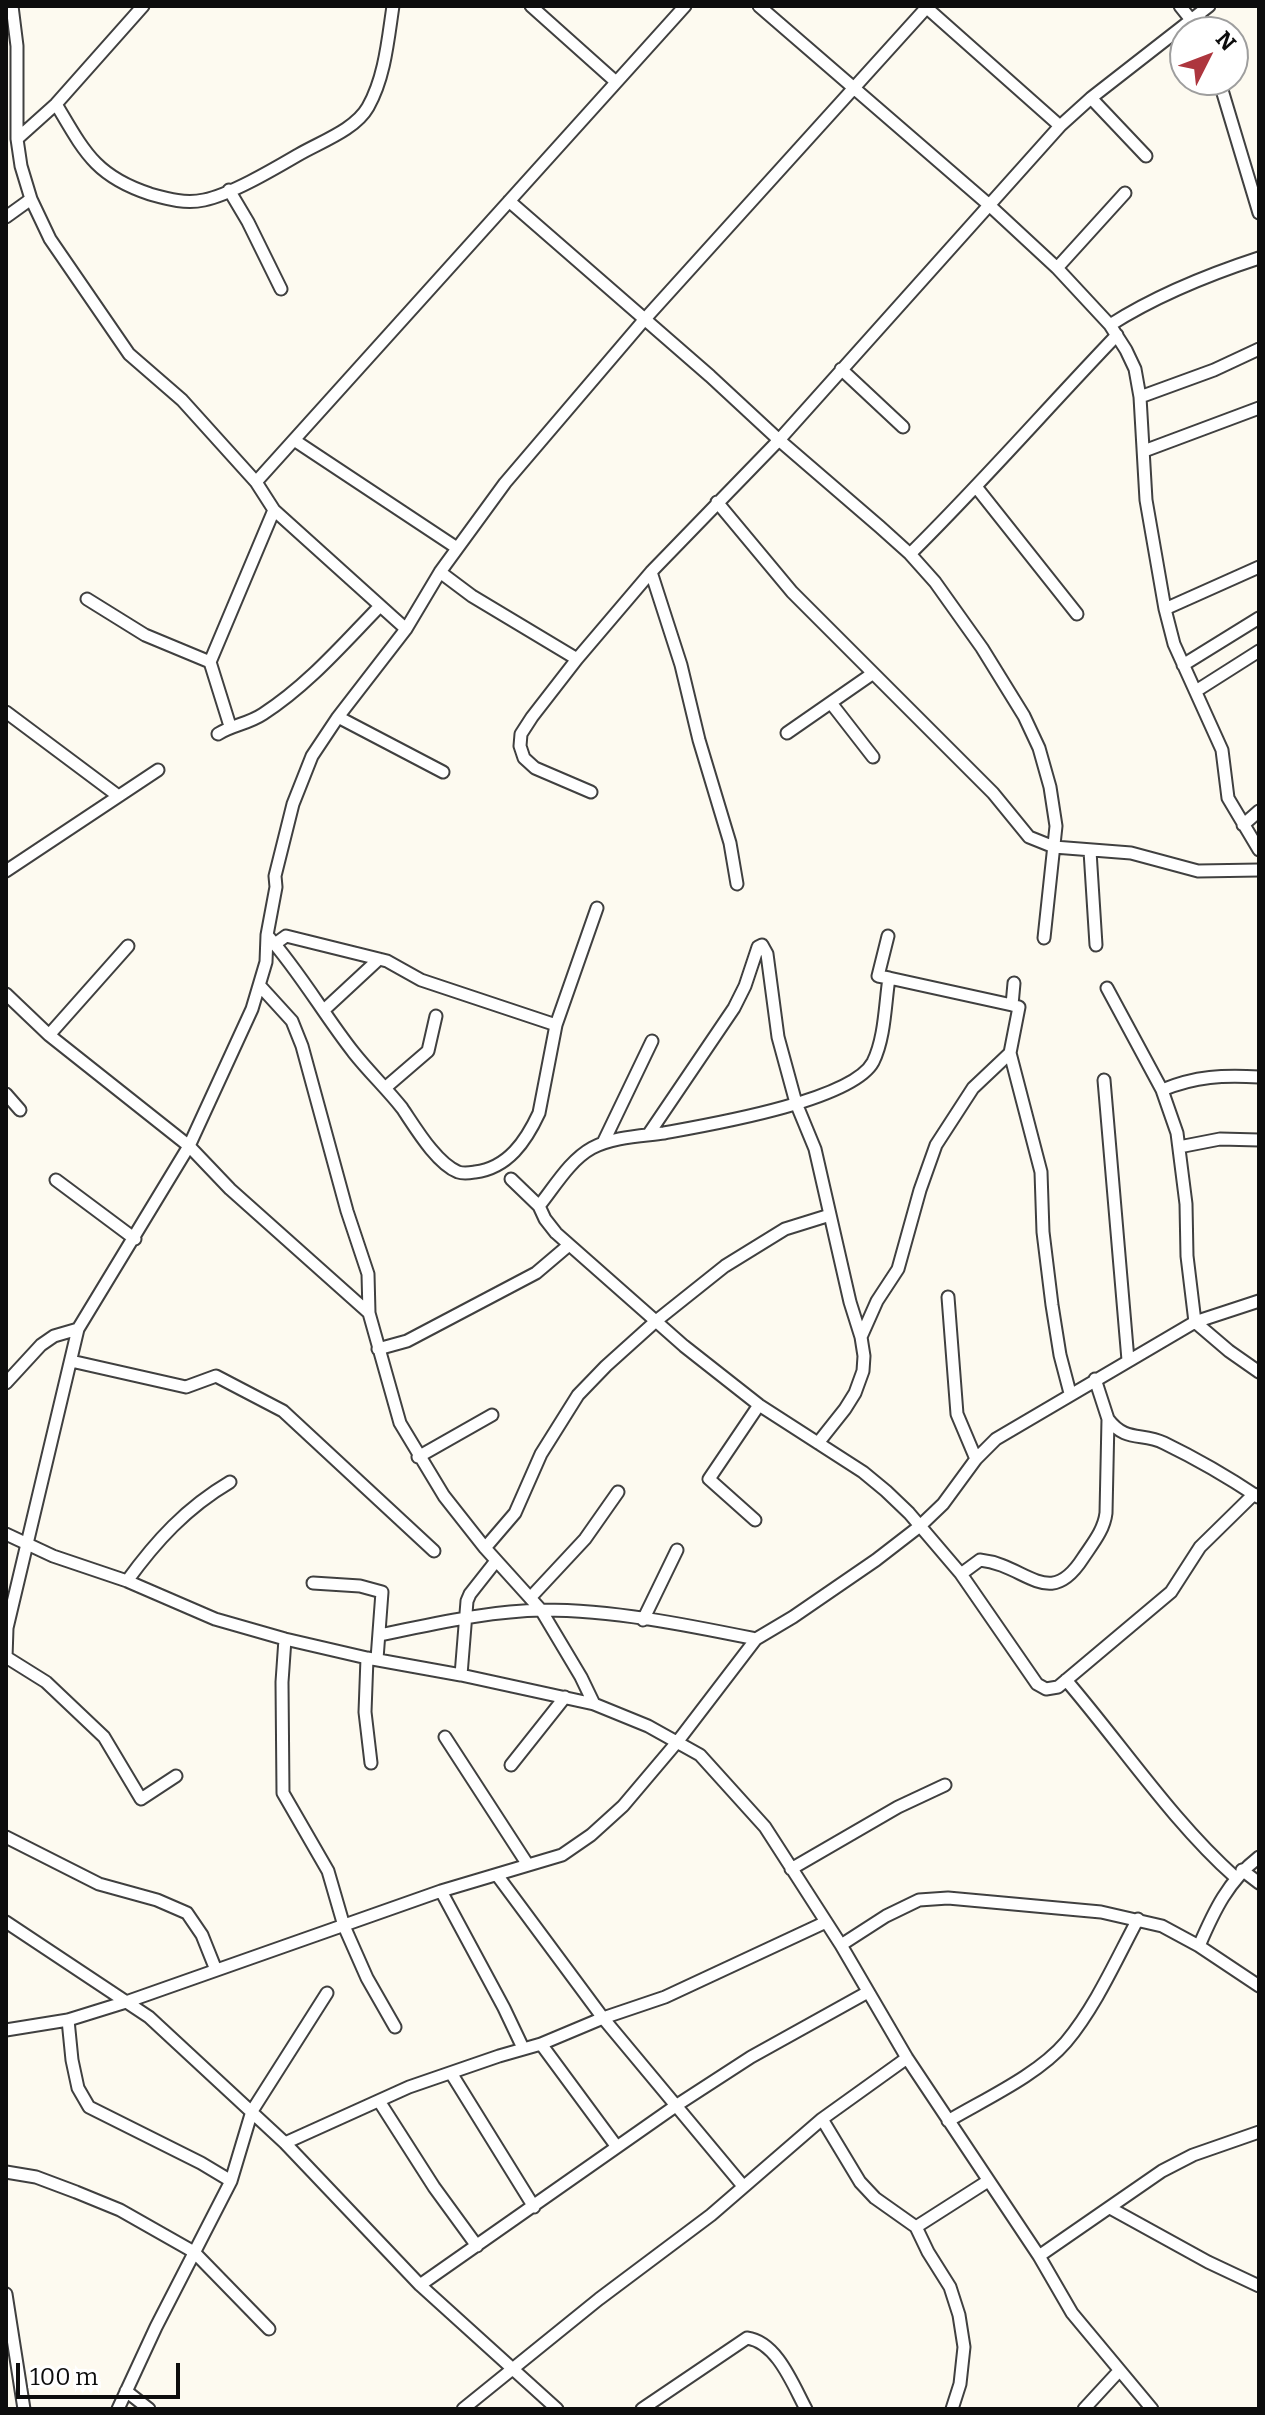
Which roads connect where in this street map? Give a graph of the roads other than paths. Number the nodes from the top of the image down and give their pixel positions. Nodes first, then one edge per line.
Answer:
1 (12, 6) edge
2 (143, 6) edge
3 (393, 6) edge
4 (531, 6) edge
5 (685, 6) edge
6 (759, 6) edge
7 (928, 7) edge
8 (1169, 39) edge
9 (616, 82) junction
10 (855, 87) junction
11 (1224, 96) edge
12 (1091, 98) junction
13 (56, 104) junction
14 (1060, 126) junction
15 (17, 139) junction
16 (1146, 156) dead end
17 (229, 190) junction
18 (1125, 193) dead end
19 (31, 199) junction
20 (509, 201) junction
21 (988, 204) junction
22 (1259, 213) edge
23 (6, 217) edge
24 (1259, 258) edge
25 (1057, 268) junction
26 (281, 289) dead end
27 (644, 320) junction
28 (1114, 330) junction
29 (1259, 349) edge
30 (841, 369) junction
31 (1140, 397) junction
32 (1259, 408) edge
33 (903, 427) dead end
34 (294, 440) junction
35 (779, 440) junction
36 (1144, 451) junction
37 (256, 482) junction
38 (977, 488) junction
39 (717, 502) junction
40 (274, 510) junction
41 (457, 548) junction
42 (910, 554) junction
43 (1259, 567) edge
44 (440, 572) junction
45 (651, 572) junction
46 (87, 599) dead end
47 (380, 606) junction
48 (1165, 609) junction
49 (1077, 614) dead end
50 (1259, 618) edge
51 (406, 629) junction
52 (1259, 651) edge
53 (577, 659) junction
54 (210, 662) junction
55 (1183, 665) junction
56 (872, 674) junction
57 (1196, 691) junction
58 (831, 703) junction
59 (6, 712) edge
60 (338, 717) junction
61 (230, 726) junction
62 (787, 733) dead end
63 (218, 734) dead end
64 (873, 757) dead end
65 (158, 770) dead end
66 (443, 772) dead end
67 (591, 792) dead end
68 (117, 795) junction
69 (1259, 811) edge
70 (1243, 825) junction
71 (1054, 847) junction
72 (1259, 850) edge
73 (1090, 851) junction
74 (1259, 870) edge
75 (6, 871) edge
76 (737, 884) dead end
77 (597, 908) dead end
78 (888, 936) dead end
79 (1044, 938) dead end
80 (271, 940) junction
81 (1096, 945) dead end
82 (128, 946) dead end
83 (379, 959) junction
84 (889, 978) junction
85 (1014, 983) dead end
86 (261, 987) junction
87 (1107, 988) dead end
88 (6, 994) edge
89 (1012, 1005) junction
90 (324, 1010) junction
91 (436, 1016) dead end
92 (556, 1025) junction
93 (49, 1035) junction
94 (652, 1041) dead end
95 (1010, 1053) junction
96 (1259, 1077) edge
97 (1104, 1080) dead end
98 (385, 1088) junction
99 (1162, 1090) junction
100 (6, 1094) edge
101 (796, 1103) junction
102 (20, 1110) dead end
103 (648, 1135) junction
104 (1259, 1140) edge
105 (603, 1143) junction
106 (189, 1146) junction
107 (1179, 1147) junction
108 (511, 1179) dead end
109 (56, 1180) dead end
110 (539, 1206) junction
111 (830, 1215) junction
112 (135, 1239) junction
113 (569, 1245) junction
114 (948, 1297) dead end
115 (1259, 1301) edge
116 (369, 1313) junction
117 (656, 1321) junction
118 (1195, 1322) junction
119 (78, 1329) junction
120 (861, 1337) junction
121 (378, 1349) junction
122 (1128, 1360) junction
123 (71, 1361) junction
124 (1259, 1372) edge
125 (1095, 1379) junction
126 (6, 1383) edge
127 (1070, 1393) junction
128 (759, 1405) junction
129 (492, 1415) dead end
130 (1108, 1419) junction
131 (818, 1443) junction
132 (418, 1457) junction
133 (976, 1459) junction
134 (230, 1482) dead end
135 (618, 1492) dead end
136 (1256, 1496) edge
137 (755, 1520) dead end
138 (920, 1526) junction
139 (6, 1534) edge
140 (27, 1545) junction
141 (485, 1548) junction
142 (677, 1550) dead end
143 (434, 1551) dead end
144 (496, 1561) junction
145 (20, 1571) junction
146 (6, 1573) edge
147 (961, 1574) junction
148 (127, 1581) junction
149 (313, 1583) dead end
150 (530, 1598) junction
151 (541, 1610) junction
152 (465, 1618) junction
153 (643, 1620) junction
154 (6, 1628) edge
155 (379, 1635) junction
156 (285, 1639) junction
157 (756, 1639) junction
158 (6, 1657) edge
159 (372, 1659) junction
160 (461, 1675) junction
161 (1066, 1680) junction
162 (565, 1697) junction
163 (594, 1704) junction
164 (445, 1737) dead end
165 (678, 1741) junction
166 (371, 1763) dead end
167 (511, 1765) dead end
168 (176, 1776) dead end
169 (945, 1785) dead end
170 (6, 1837) edge
171 (1259, 1857) edge
172 (528, 1865) junction
173 (791, 1869) junction
174 (1238, 1874) junction
175 (497, 1875) junction
176 (1259, 1883) edge
177 (441, 1891) junction
178 (1138, 1919) junction
179 (6, 1922) edge
180 (826, 1922) junction
181 (344, 1926) junction
182 (841, 1945) junction
183 (1199, 1946) junction
184 (216, 1970) junction
185 (1259, 1986) edge
186 (868, 1992) junction
187 (327, 1993) dead end
188 (126, 2002) junction
189 (603, 2018) junction
190 (68, 2020) junction
191 (395, 2027) dead end
192 (6, 2030) edge
193 (541, 2044) junction
194 (523, 2048) junction
195 (907, 2058) junction
196 (451, 2073) junction
197 (379, 2101) junction
198 (677, 2105) junction
199 (252, 2111) junction
200 (822, 2119) junction
201 (948, 2121) junction
202 (1259, 2132) edge
203 (285, 2143) junction
204 (617, 2147) junction
205 (6, 2172) edge
206 (231, 2181) junction
207 (988, 2181) junction
208 (743, 2186) junction
209 (534, 2207) junction
210 (1110, 2208) junction
211 (916, 2227) junction
212 (477, 2246) junction
213 (194, 2252) junction
214 (1039, 2256) junction
215 (420, 2285) junction
216 (1259, 2286) edge
217 (6, 2294) edge
218 (269, 2329) dead end
219 (512, 2370) junction
220 (1119, 2371) junction
221 (126, 2391) junction
222 (24, 2409) edge
223 (118, 2409) edge
224 (149, 2409) edge
225 (463, 2409) edge
226 (557, 2409) edge
227 (642, 2409) edge
228 (806, 2409) edge
229 (952, 2409) edge
230 (1084, 2409) edge
231 (1152, 2409) edge

1 - 15 street
2 - 13 street
3 - 17 street
4 - 9 street
5 - 9 street
6 - 10 street
7 - 10 street
7 - 14 street
8 - 12 street
9 - 20 street
10 - 21 street
10 - 27 street
11 - 22 street
12 - 14 street
12 - 16 street
13 - 15 street
13 - 17 street
14 - 21 street
15 - 19 street
17 - 26 street
18 - 25 street
19 - 23 street
19 - 37 street
20 - 27 street
20 - 34 street
21 - 25 street
21 - 30 street
24 - 28 street
25 - 28 street
27 - 35 street
27 - 41 street
28 - 31 street
28 - 38 street
29 - 31 street
30 - 33 street
30 - 35 street
31 - 36 street
32 - 36 street
34 - 37 street
34 - 41 street
35 - 39 street
35 - 42 street
36 - 48 street
37 - 40 street
38 - 42 street
38 - 49 street
39 - 45 street
39 - 56 street
40 - 47 street
40 - 54 street
41 - 44 street
42 - 71 street
43 - 48 street
44 - 51 street
44 - 53 street
45 - 53 street
45 - 76 street
46 - 54 street
47 - 51 street
47 - 61 street
48 - 55 street
50 - 55 street
51 - 60 street
52 - 57 street
53 - 67 street
54 - 61 street
55 - 57 street
56 - 58 street
56 - 71 street
57 - 70 street
58 - 62 street
58 - 64 street
59 - 68 street
60 - 66 street
60 - 80 street
61 - 63 street
65 - 68 street
68 - 75 street
69 - 70 street
70 - 72 street
71 - 73 street
71 - 79 street
73 - 74 street
73 - 81 street
77 - 92 street
78 - 84 street
80 - 83 street
80 - 86 street
80 - 90 street
82 - 93 street
83 - 90 street
83 - 92 street
84 - 89 street
84 - 101 street
85 - 89 street
86 - 106 street
86 - 116 street
87 - 99 street
88 - 93 street
89 - 95 street
90 - 98 street
91 - 98 street
92 - 98 street
93 - 106 street
94 - 105 street
95 - 120 street
95 - 127 street
96 - 99 street
97 - 122 street
99 - 107 street
100 - 102 street
101 - 103 street
101 - 103 street
101 - 111 street
103 - 105 street
104 - 107 street
105 - 110 street
106 - 112 street
106 - 116 street
107 - 118 street
108 - 110 street
109 - 112 street
110 - 113 street
111 - 117 street
111 - 120 street
112 - 119 street
113 - 117 street
113 - 121 street
114 - 133 street
115 - 118 street
116 - 121 street
117 - 128 street
117 - 141 street
118 - 122 street
118 - 124 street
119 - 123 street
119 - 126 street
120 - 131 street
121 - 132 street
122 - 125 street
123 - 140 street
123 - 143 street
125 - 127 street
125 - 130 street
127 - 133 street
128 - 131 street
128 - 137 street
129 - 132 street
130 - 136 street
130 - 147 street
131 - 138 street
132 - 141 street
133 - 138 street
134 - 148 street
135 - 150 street
136 - 161 street
138 - 147 street
138 - 157 street
139 - 140 street
140 - 145 street
140 - 148 street
141 - 144 street
142 - 153 street
144 - 150 street
144 - 152 street
145 - 146 street
145 - 154 street
147 - 161 street
148 - 156 street
149 - 155 street
150 - 151 street
151 - 152 street
151 - 153 street
151 - 163 street
152 - 155 street
152 - 160 street
153 - 157 street
154 - 158 street
155 - 159 street
156 - 159 street
156 - 181 street
157 - 165 street
158 - 168 street
159 - 160 street
159 - 166 street
160 - 162 street
161 - 174 street
162 - 163 street
162 - 167 street
163 - 165 street
164 - 172 street
165 - 172 street
165 - 173 street
169 - 173 street
170 - 184 street
171 - 174 street
172 - 175 street
173 - 180 street
174 - 176 street
174 - 183 street
175 - 177 street
175 - 189 street
177 - 181 street
177 - 194 street
178 - 182 street
178 - 183 street
178 - 201 street
179 - 188 street
180 - 182 street
180 - 189 street
181 - 184 street
181 - 191 street
182 - 186 street
183 - 185 street
184 - 188 street
186 - 195 street
186 - 198 street
187 - 199 street
188 - 190 street
188 - 199 street
189 - 193 street
189 - 198 street
190 - 192 street
190 - 206 street
193 - 194 street
193 - 204 street
194 - 196 street
195 - 200 street
195 - 201 street
196 - 197 street
196 - 209 street
197 - 203 street
197 - 212 street
198 - 204 street
198 - 208 street
199 - 203 street
199 - 206 street
200 - 208 street
200 - 211 street
201 - 207 street
202 - 210 street
203 - 215 street
204 - 209 street
205 - 213 street
206 - 213 street
207 - 211 street
207 - 214 street
208 - 219 street
209 - 212 street
210 - 214 street
210 - 216 street
211 - 229 street
212 - 215 street
213 - 218 street
213 - 221 street
214 - 220 street
215 - 219 street
217 - 222 street
219 - 225 street
219 - 226 street
220 - 230 street
220 - 231 street
221 - 223 street
221 - 224 street
227 - 228 street

